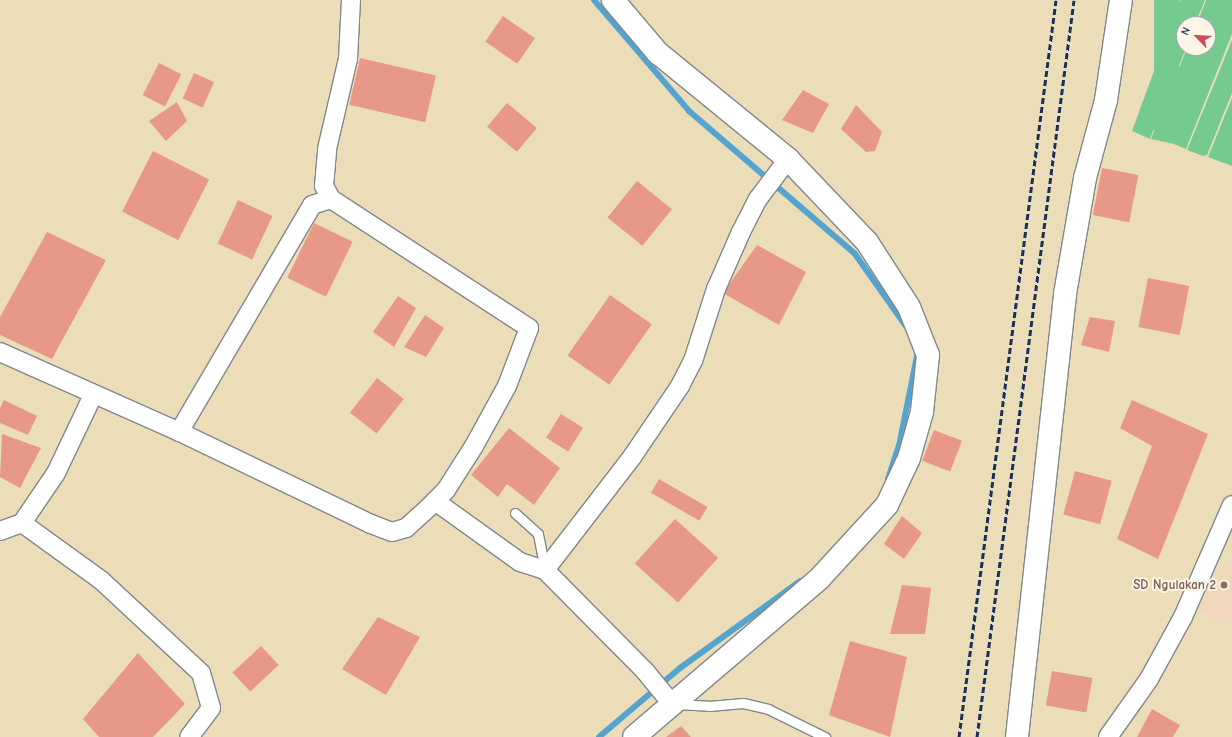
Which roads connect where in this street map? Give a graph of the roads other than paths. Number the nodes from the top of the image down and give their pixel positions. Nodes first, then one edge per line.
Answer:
1 (351, 0) edge
2 (613, 0) edge
3 (1121, 0) edge
4 (783, 166) junction
5 (330, 199) junction
6 (0, 352) edge
7 (93, 395) junction
8 (179, 432) junction
9 (435, 501) junction
10 (1232, 504) edge
11 (515, 513) dead end
12 (22, 522) junction
13 (0, 532) edge
14 (545, 570) junction
15 (668, 699) junction
16 (189, 737) edge
17 (634, 737) edge
18 (825, 737) edge
19 (1017, 737) edge
20 (1108, 737) edge

1 - 5 street
2 - 4 street
3 - 19 street
4 - 14 street
4 - 15 street
5 - 8 street
5 - 9 street
6 - 7 street
7 - 8 street
7 - 12 street
8 - 9 street
9 - 14 street
10 - 20 street
11 - 14 lane
12 - 13 street
12 - 16 street
14 - 15 street
15 - 17 street
15 - 18 lane

